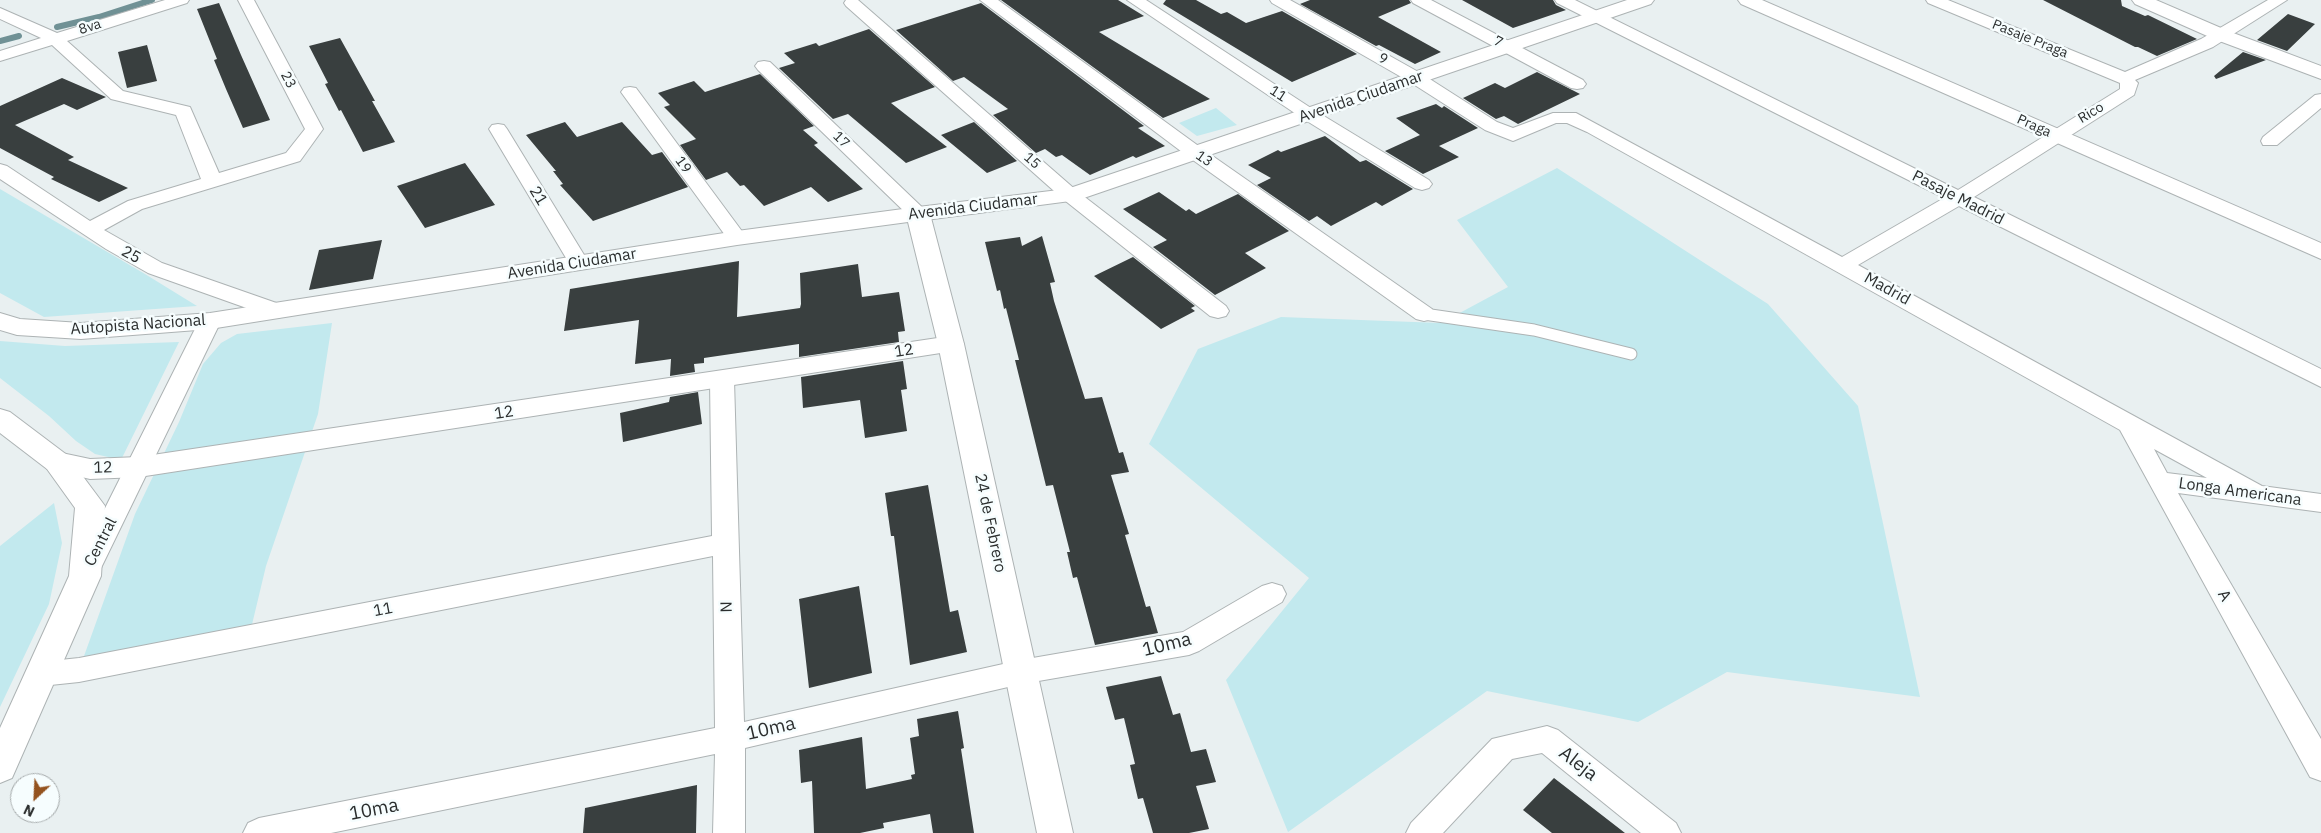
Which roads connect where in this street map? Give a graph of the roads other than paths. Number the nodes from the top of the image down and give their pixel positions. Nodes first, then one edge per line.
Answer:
1 (181, 0) edge
2 (246, 0) edge
3 (988, 0) edge
4 (1135, 0) edge
5 (1278, 0) edge
6 (1419, 0) edge
7 (1563, 0) edge
8 (1645, 0) edge
9 (1747, 0) edge
10 (1934, 0) edge
11 (2141, 0) edge
12 (2279, 0) edge
13 (857, 1) edge
14 (0, 13) edge
15 (1595, 16) junction
16 (2221, 35) junction
17 (54, 38) junction
18 (1508, 47) junction
19 (0, 56) edge
20 (764, 66) dead end
21 (2321, 73) edge
22 (1416, 78) junction
23 (2125, 78) junction
24 (1577, 84) dead end
25 (630, 92) dead end
26 (2321, 100) edge
27 (1308, 114) junction
28 (498, 129) dead end
29 (1513, 135) joint
30 (2055, 135) junction
31 (2270, 141) dead end
32 (1197, 154) junction
33 (0, 170) edge
34 (212, 182) junction
35 (1422, 184) dead end
36 (1070, 195) junction
37 (1958, 198) junction
38 (918, 214) junction
39 (90, 229) junction
40 (737, 238) junction
41 (2321, 252) edge
42 (579, 262) junction
43 (1843, 265) junction
44 (277, 311) junction
45 (1218, 311) dead end
46 (1424, 314) joint
47 (210, 320) junction
48 (0, 321) edge
49 (951, 344) junction
50 (1631, 354) dead end
51 (2321, 378) edge
52 (722, 380) junction
53 (0, 419) edge
54 (2129, 424) junction
55 (56, 462) junction
56 (139, 467) junction
57 (2159, 481) junction
58 (2256, 494) junction
59 (2316, 496) edge
60 (726, 544) junction
61 (84, 576) junction
62 (1272, 594) dead end
63 (1021, 672) junction
64 (40, 674) junction
65 (730, 738) junction
66 (0, 767) edge
67 (2321, 767) edge
68 (259, 833) edge
69 (729, 833) edge
70 (1055, 833) edge
71 (1422, 833) edge
72 (1665, 833) edge

1 - 17 street, 8va
2 - 34 street, 23
3 - 32 street, 13
4 - 27 street, 11
5 - 22 street, 9
6 - 18 street, 7
7 - 15 street, Pasaje Madrid
8 - 15 main road, Avenida Ciudamar
9 - 30 main road, Praga
10 - 23 street, Pasaje Praga
11 - 16 main road
12 - 16 street
13 - 36 street, 15
14 - 17 street
15 - 18 main road, Avenida Ciudamar
15 - 37 street, Pasaje Madrid
16 - 21 main road
16 - 23 street
17 - 19 street, 8va
17 - 34 street
18 - 22 main road, Avenida Ciudamar
18 - 24 street, 7
20 - 38 street, 17
22 - 27 main road, Avenida Ciudamar
22 - 29 street, 9
23 - 30 street, Rico
25 - 40 street, 19
26 - 31 street
27 - 32 main road, Avenida Ciudamar
27 - 35 street, 11
28 - 42 street, 21
29 - 43 street, Madrid
30 - 37 street, Rico
30 - 41 main road, Praga
32 - 36 main road, Avenida Ciudamar
32 - 46 street, 13
33 - 39 street, 25
34 - 39 street
36 - 38 main road, Avenida Ciudamar
36 - 45 street, 15
37 - 43 street, Rico
37 - 51 street, Pasaje Madrid
38 - 40 main road, Avenida Ciudamar
38 - 49 main road, 24 de Febrero
39 - 44 street, 25
40 - 42 main road, Avenida Ciudamar
42 - 44 main road, Avenida Ciudamar
43 - 54 street, Madrid
44 - 47 main road, Autopista Nacional
46 - 50 lane
47 - 48 main road, Autopista Nacional
47 - 56 street, Central
49 - 52 main road, 12
49 - 63 main road, 24 de Febrero
52 - 56 main road, 12
52 - 60 street, N
53 - 55 main road
54 - 57 street, A
54 - 58 street, Madrid
55 - 56 main road, 12
55 - 61 main road
56 - 61 street, Central
57 - 58 street, Longa Americana
57 - 67 street, A
58 - 59 street, Longa Americana
60 - 64 street, 11
60 - 65 street, N
61 - 64 main road, Central
62 - 63 street, 10ma
63 - 65 street, 10ma
63 - 70 main road, 24 de Febrero
64 - 66 main road, Central
65 - 68 street, 10ma
65 - 69 street, N
71 - 72 street, Aleja

